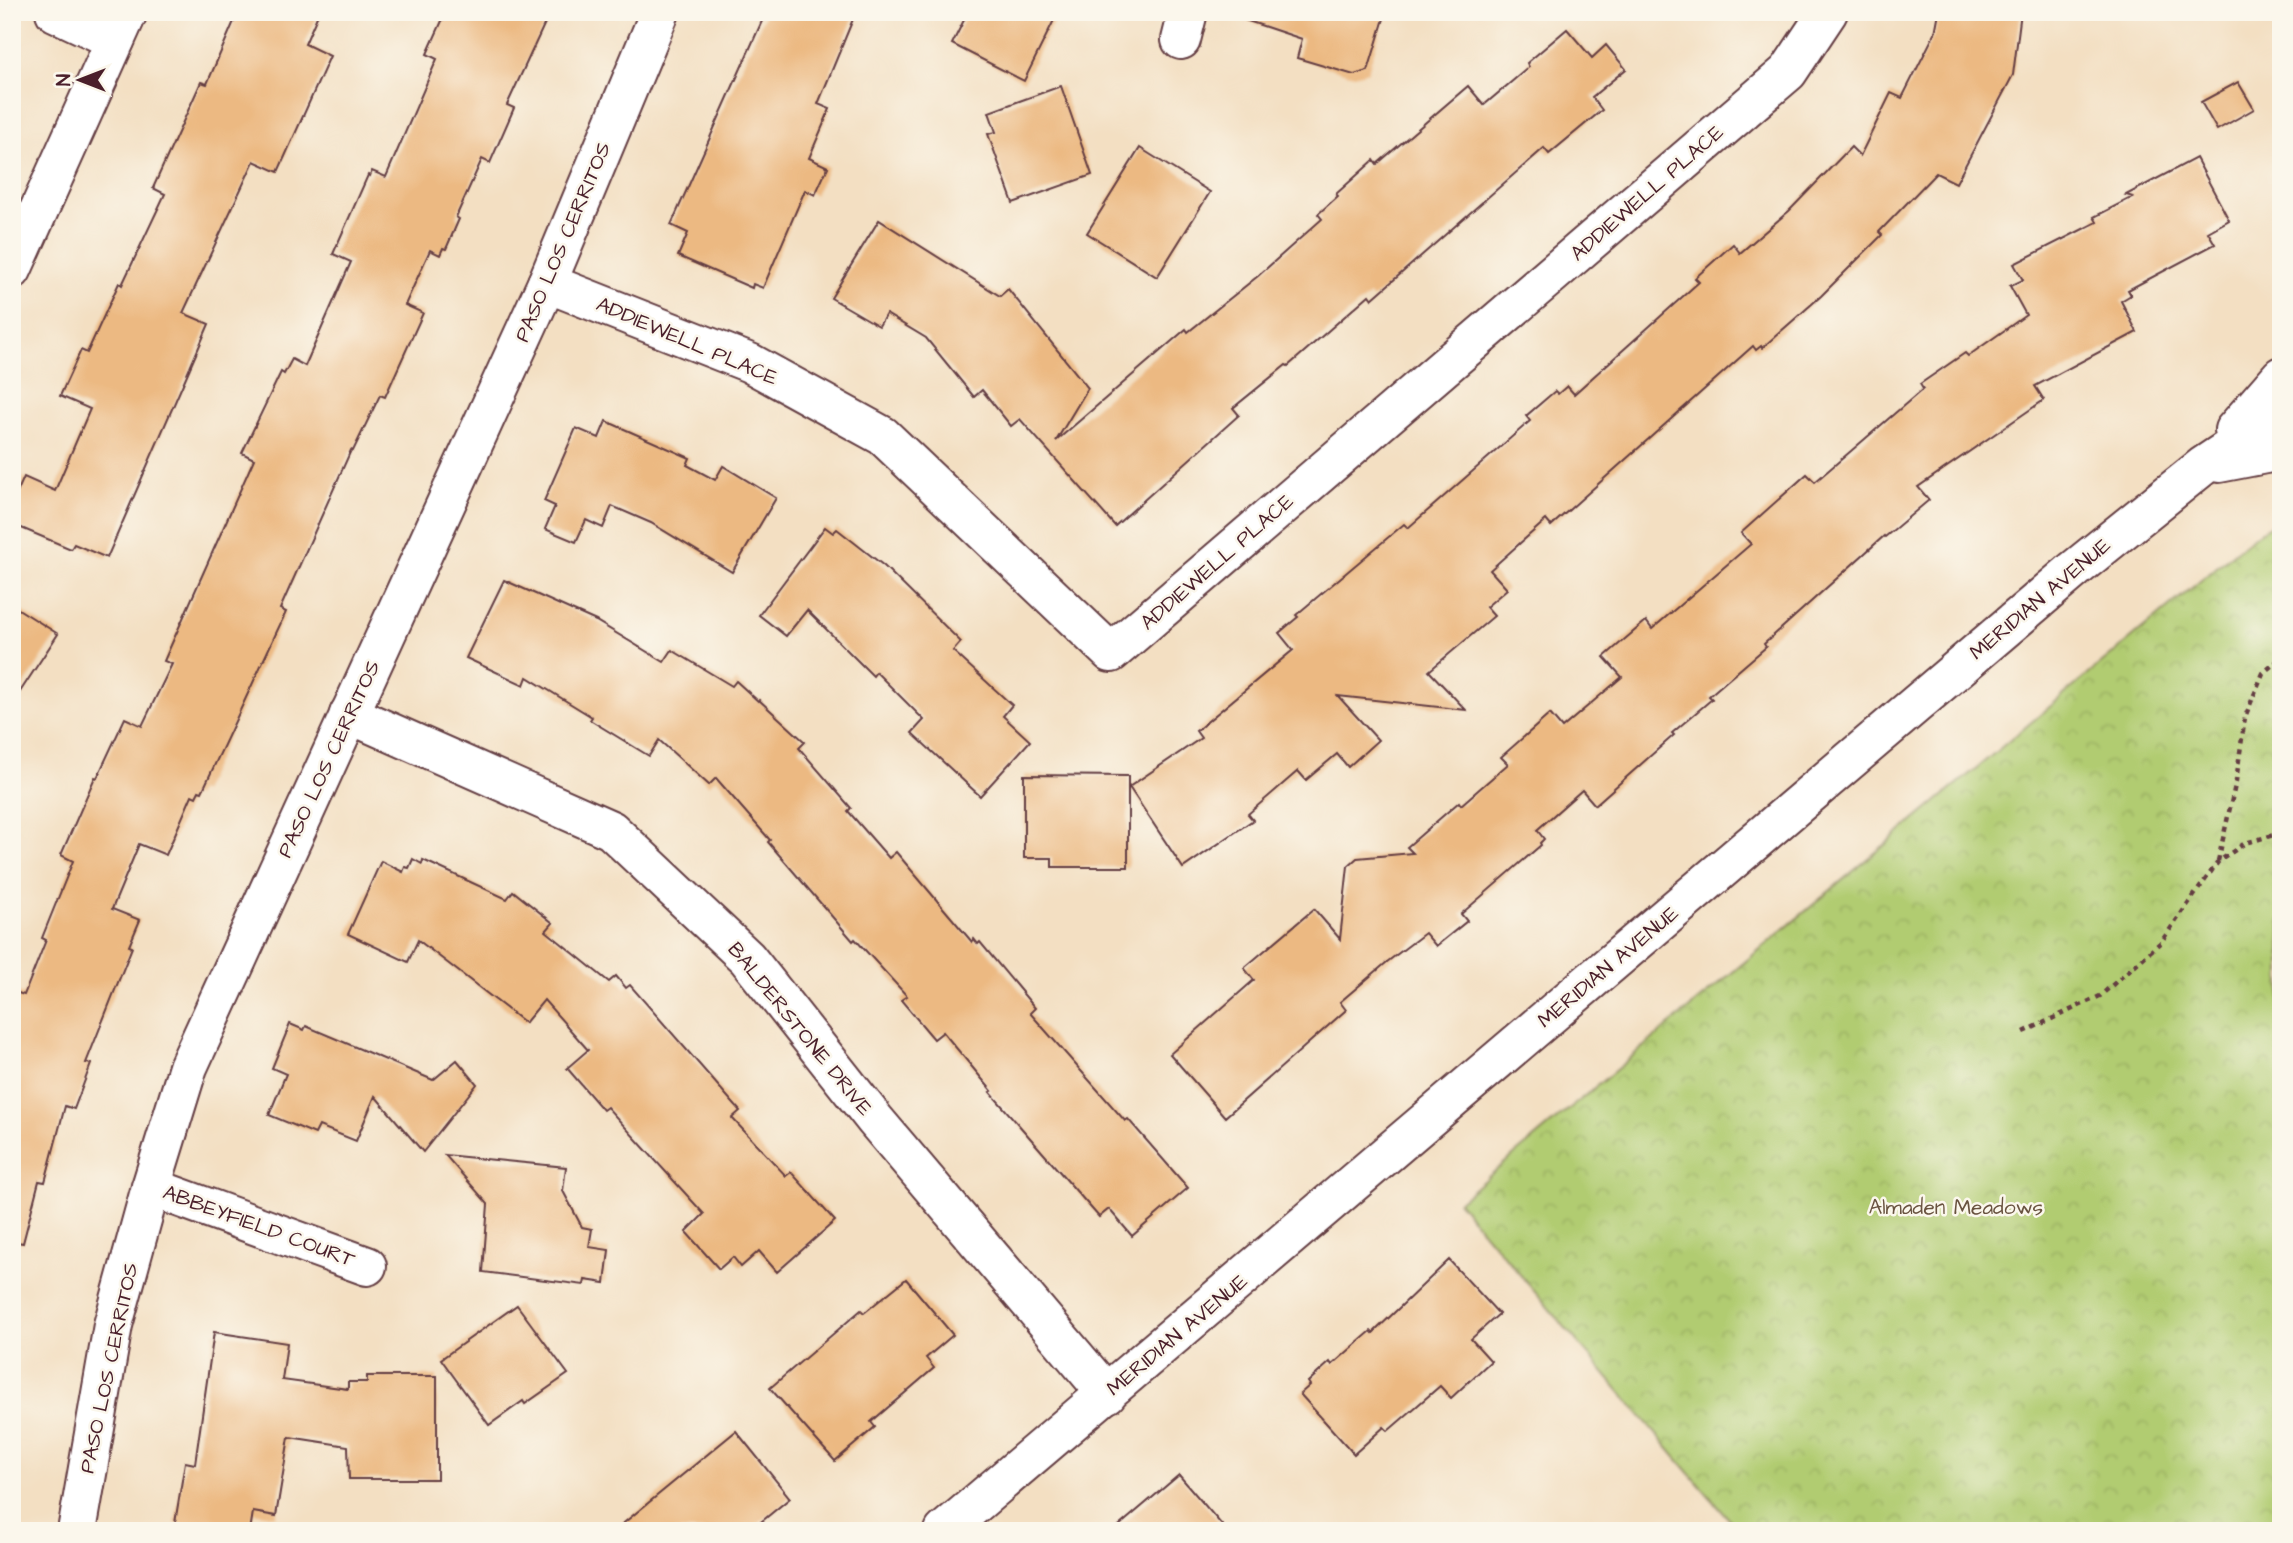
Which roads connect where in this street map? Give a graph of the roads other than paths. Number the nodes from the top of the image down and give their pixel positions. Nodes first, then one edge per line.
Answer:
1 (55, 12) edge
2 (660, 12) edge
3 (1828, 12) edge
4 (122, 26) edge
5 (12, 270) edge
6 (547, 283) junction
7 (2281, 376) edge
8 (2281, 414) edge
9 (2281, 451) edge
10 (2203, 466) junction
11 (349, 714) junction
12 (151, 1187) junction
13 (367, 1266) dead end
14 (1107, 1394) junction
15 (963, 1525) edge
16 (76, 1531) edge

1 - 4 street
2 - 6 street, PASO LOS CERRITOS
3 - 6 street, ADDIEWELL PLACE
4 - 5 street
6 - 11 street, PASO LOS CERRITOS
7 - 10 street
8 - 10 street, MERIDIAN AVENUE
9 - 10 street
10 - 14 street, MERIDIAN AVENUE
11 - 12 street, PASO LOS CERRITOS
11 - 14 street, BALDERSTONE DRIVE
12 - 13 street, ABBEYFIELD COURT
12 - 16 street, PASO LOS CERRITOS
14 - 15 street, MERIDIAN AVENUE

